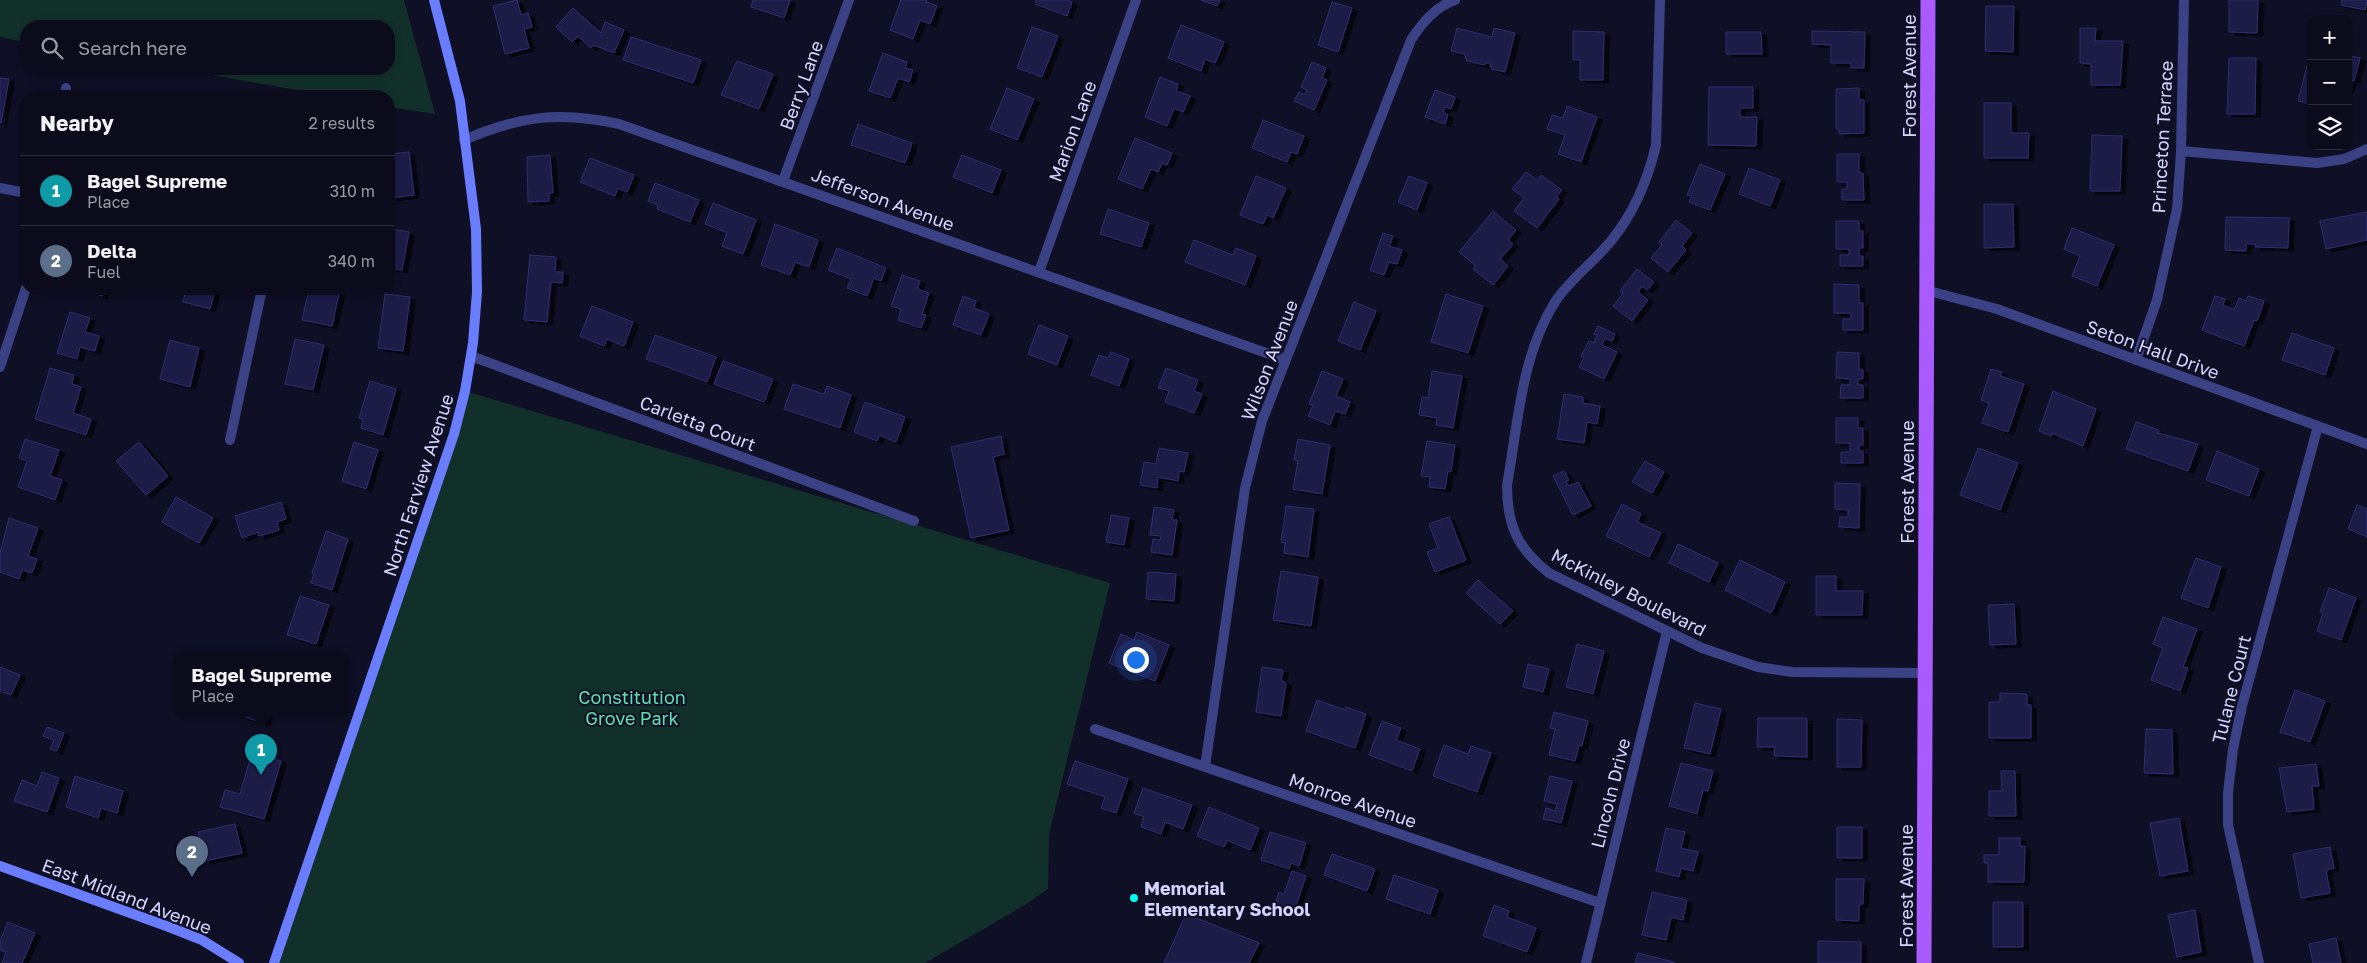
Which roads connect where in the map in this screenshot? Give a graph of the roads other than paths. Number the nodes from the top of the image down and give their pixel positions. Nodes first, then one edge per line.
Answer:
1 (434, 0) edge
2 (848, 0) edge
3 (1136, 0) edge
4 (1455, 0) edge
5 (1660, 0) edge
6 (1928, 0) edge
7 (2184, 0) edge
8 (464, 140) junction
9 (2367, 149) edge
10 (2181, 151) junction
11 (784, 182) junction
12 (0, 188) edge
13 (20, 192) edge
14 (1039, 272) junction
15 (1925, 290) junction
16 (24, 295) edge
17 (261, 295) edge
18 (471, 356) junction
19 (1286, 360) junction
20 (2136, 360) junction
21 (0, 367) edge
22 (2318, 426) junction
23 (230, 440) dead end
24 (2367, 444) edge
25 (914, 521) dead end
26 (1667, 631) junction
27 (1926, 673) junction
28 (1095, 729) dead end
29 (1205, 767) junction
30 (0, 866) edge
31 (1600, 902) junction
32 (239, 963) edge
33 (274, 963) edge
34 (1586, 963) edge
35 (1924, 963) edge
36 (2259, 963) edge

1 - 8 street, North Farview Avenue
2 - 11 street, Berry Lane
3 - 14 street, Marion Lane
4 - 19 street, Wilson Avenue
5 - 26 street, McKinley Boulevard
6 - 15 main road, Forest Avenue
7 - 10 street, Princeton Terrace
8 - 11 street, Jefferson Avenue
8 - 18 street, North Farview Avenue
9 - 10 street
10 - 20 street, Princeton Terrace
11 - 14 street, Jefferson Avenue
12 - 13 street
14 - 19 street, Jefferson Avenue
15 - 20 street, Seton Hall Drive
15 - 27 main road, Forest Avenue
16 - 21 street
17 - 23 street
18 - 25 street, Carletta Court
18 - 33 street, North Farview Avenue
19 - 29 street, Wilson Avenue
20 - 22 street, Seton Hall Drive
22 - 24 street, Seton Hall Drive
22 - 36 street, Tulane Court
26 - 27 street, McKinley Boulevard
26 - 31 street, Lincoln Drive
27 - 35 main road, Forest Avenue
28 - 29 street, Monroe Avenue
29 - 31 street, Monroe Avenue
30 - 32 street, East Midland Avenue
31 - 34 street, Lincoln Drive

